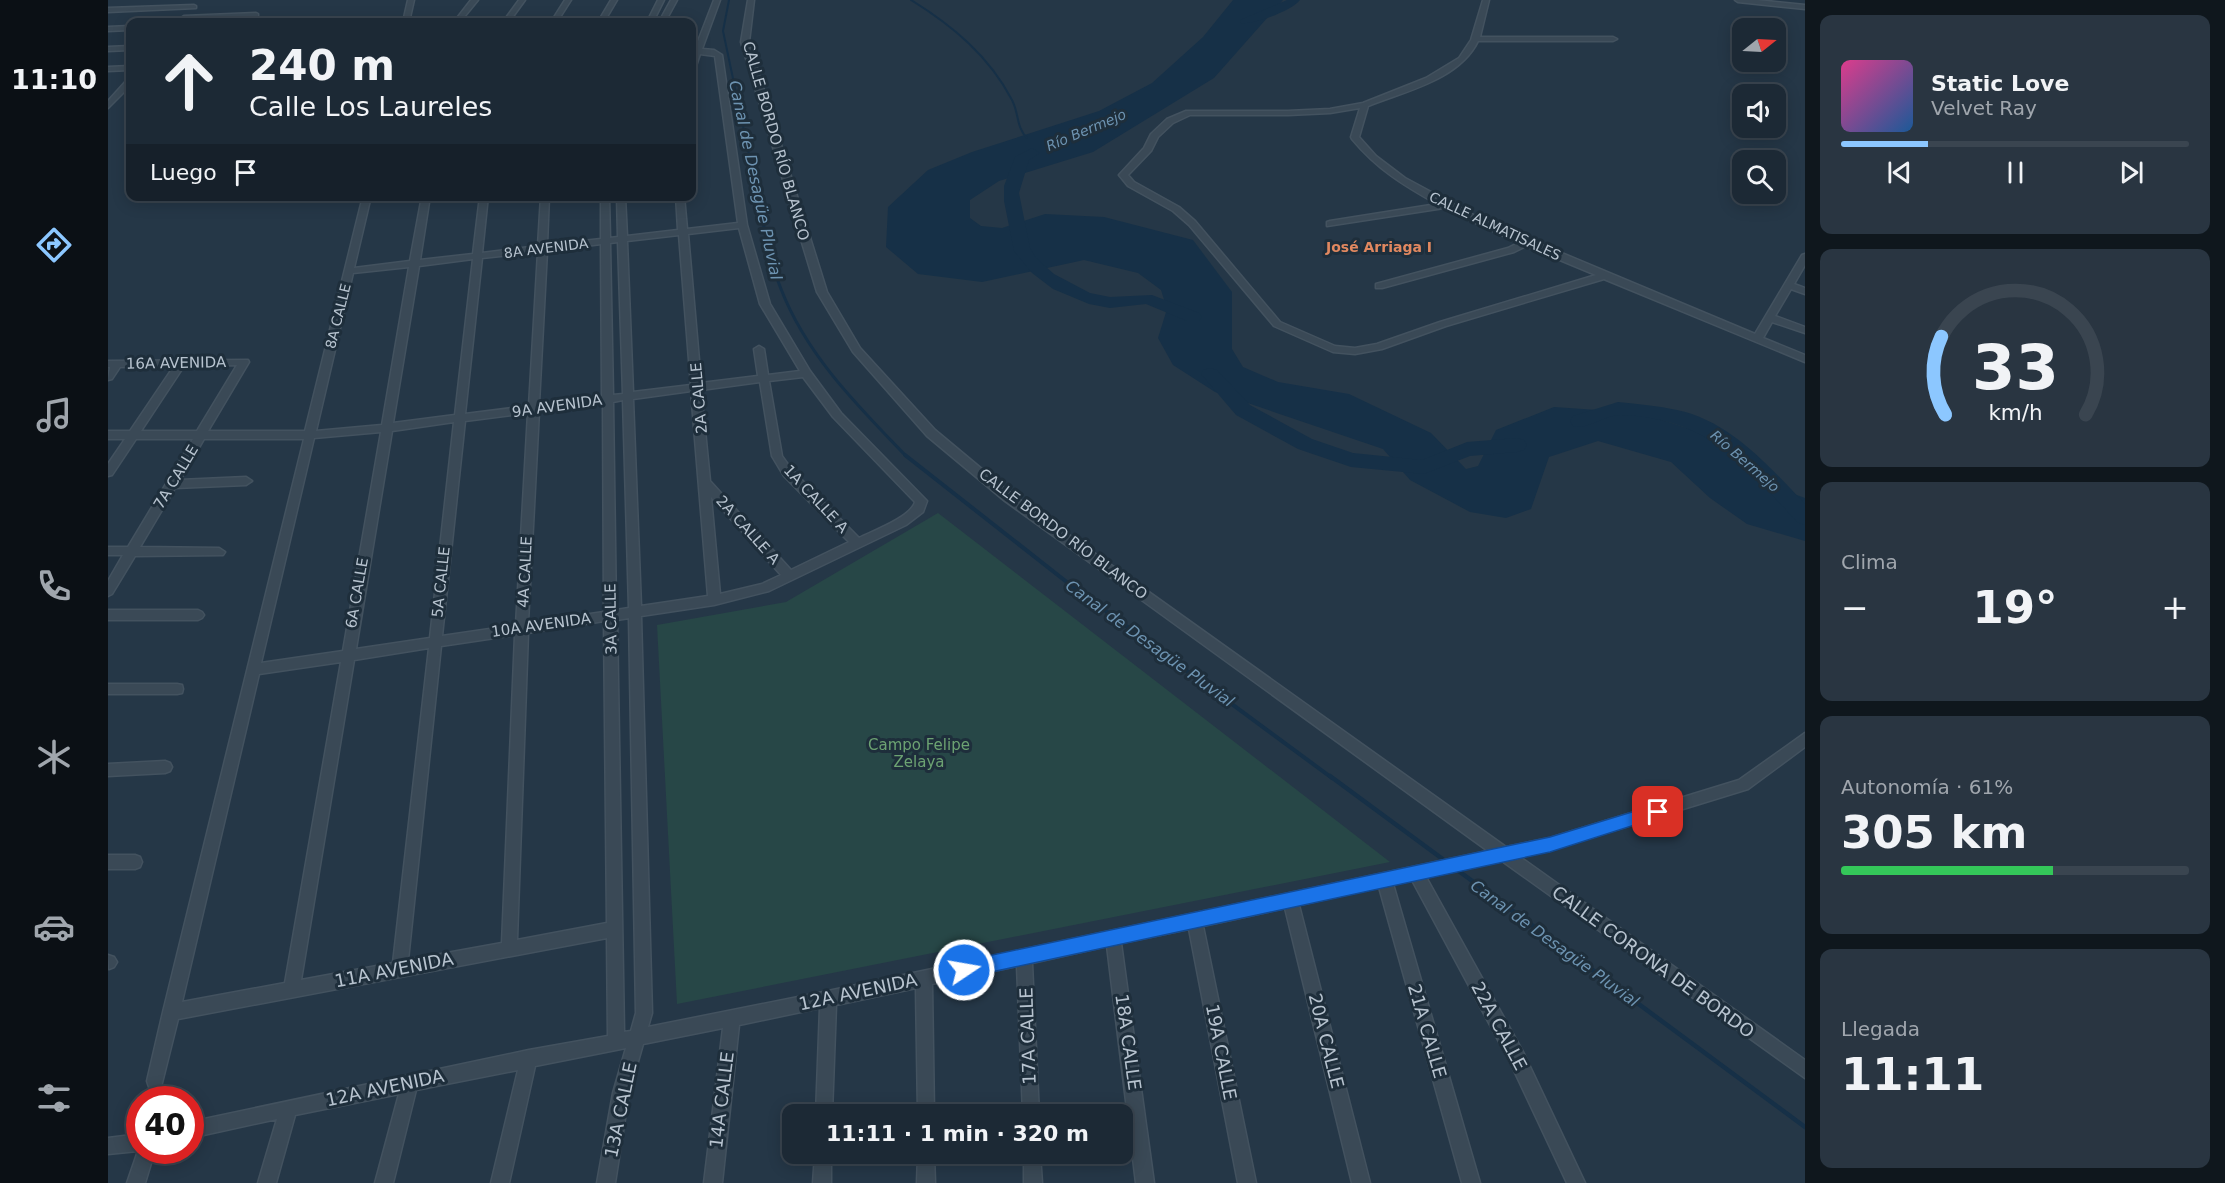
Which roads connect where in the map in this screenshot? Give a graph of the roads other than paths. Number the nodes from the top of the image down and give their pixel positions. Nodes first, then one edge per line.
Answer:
1 (411, 0) edge
2 (475, 0) edge
3 (522, 0) edge
4 (568, 0) edge
5 (614, 0) edge
6 (662, 0) edge
7 (674, 0) edge
8 (717, 0) edge
9 (751, 0) edge
10 (1486, 0) edge
11 (1738, 0) edge
12 (197, 3) edge
13 (1805, 7) edge
14 (108, 10) edge
15 (256, 15) dead end
16 (185, 18) edge
17 (212, 18) edge
18 (407, 18) edge
19 (460, 18) edge
20 (509, 18) edge
21 (557, 18) edge
22 (603, 18) edge
23 (652, 18) edge
24 (665, 18) edge
25 (126, 28) edge
26 (108, 29) edge
27 (1474, 39) junction
28 (1613, 39) dead end
29 (126, 48) edge
30 (108, 49) edge
31 (696, 49) edge
32 (696, 51) edge
33 (126, 68) edge
34 (108, 69) edge
35 (126, 86) edge
36 (1365, 105) junction
37 (108, 106) edge
38 (366, 201) edge
39 (425, 201) edge
40 (483, 201) edge
41 (545, 201) edge
42 (605, 201) edge
43 (621, 201) edge
44 (681, 201) edge
45 (1446, 205) junction
46 (1330, 224) dead end
47 (743, 225) junction
48 (684, 232) junction
49 (622, 239) junction
50 (605, 242) junction
51 (1526, 243) junction
52 (543, 249) junction
53 (477, 256) junction
54 (1805, 257) edge
55 (415, 263) junction
56 (350, 271) junction
57 (1604, 276) junction
58 (1787, 285) junction
59 (1379, 286) dead end
60 (1805, 291) edge
61 (1771, 318) junction
62 (1805, 330) edge
63 (1757, 339) junction
64 (759, 349) dead end
65 (1805, 359) edge
66 (244, 362) joint
67 (181, 363) junction
68 (112, 364) edge
69 (806, 373) junction
70 (108, 376) edge
71 (762, 378) junction
72 (698, 387) junction
73 (626, 396) junction
74 (607, 399) junction
75 (534, 409) junction
76 (458, 419) junction
77 (386, 428) junction
78 (108, 435) edge
79 (133, 435) junction
80 (201, 435) junction
81 (308, 435) junction
82 (108, 472) edge
83 (246, 482) dead end
84 (172, 484) junction
85 (706, 484) junction
86 (856, 542) junction
87 (108, 551) edge
88 (132, 551) junction
89 (219, 552) dead end
90 (790, 577) junction
91 (108, 591) edge
92 (714, 600) junction
93 (635, 611) junction
94 (612, 614) junction
95 (108, 615) edge
96 (198, 615) dead end
97 (522, 627) junction
98 (434, 641) junction
99 (347, 655) junction
100 (252, 670) junction
101 (108, 689) edge
102 (177, 689) dead end
103 (1805, 739) edge
104 (165, 767) dead end
105 (108, 770) edge
106 (1501, 853) junction
107 (108, 862) edge
108 (135, 862) dead end
109 (1416, 873) junction
110 (1384, 879) junction
111 (1290, 899) junction
112 (1195, 921) junction
113 (616, 929) junction
114 (1113, 937) junction
115 (509, 948) junction
116 (1024, 957) junction
117 (400, 968) junction
118 (924, 979) junction
119 (292, 990) junction
120 (828, 999) junction
121 (171, 1012) junction
122 (732, 1018) junction
123 (637, 1038) junction
124 (616, 1041) junction
125 (529, 1058) junction
126 (1805, 1070) edge
127 (155, 1081) dead end
128 (410, 1083) junction
129 (824, 1104) edge
130 (926, 1104) edge
131 (1031, 1104) edge
132 (289, 1108) junction
133 (204, 1127) edge
134 (126, 1144) edge
135 (108, 1146) edge
136 (142, 1164) edge
137 (823, 1164) edge
138 (926, 1164) edge
139 (1032, 1164) edge
140 (136, 1183) edge
141 (267, 1183) edge
142 (384, 1183) edge
143 (500, 1183) edge
144 (606, 1183) edge
145 (713, 1183) edge
146 (822, 1183) edge
147 (926, 1183) edge
148 (1033, 1183) edge
149 (1145, 1183) edge
150 (1246, 1183) edge
151 (1361, 1183) edge
152 (1471, 1183) edge
153 (1576, 1183) edge

1 - 18 street
2 - 19 street
3 - 20 street
4 - 21 street
5 - 22 street
6 - 23 street
7 - 24 street
8 - 31 street
9 - 106 street, CALLE BORDO RÍO BLANCO
10 - 27 street
11 - 13 street
12 - 14 street
12 - 16 street
15 - 17 street
25 - 26 street
27 - 28 street
27 - 36 street
29 - 30 street
32 - 47 street
33 - 34 street
35 - 37 street
36 - 45 street, CALLE ALMATISALES
36 - 57 street
38 - 56 street, 8A CALLE
39 - 55 street, 6A CALLE
40 - 53 street, 5A CALLE
41 - 52 street, 4A CALLE
42 - 50 street, 3A CALLE
43 - 49 street, 3A CALLE
44 - 48 street, 2A CALLE
45 - 46 street
45 - 51 street, CALLE ALMATISALES
47 - 48 street, 8A AVENIDA
47 - 69 street
48 - 49 street, 8A AVENIDA
48 - 72 street, 2A CALLE
49 - 50 street, 8A AVENIDA
49 - 73 street, 3A CALLE
50 - 52 street, 8A AVENIDA
50 - 74 street, 3A CALLE
51 - 57 street, CALLE ALMATISALES
51 - 59 street
52 - 53 street, 8A AVENIDA
52 - 75 street, 4A CALLE
53 - 55 street, 8A AVENIDA
53 - 76 street, 5A CALLE
54 - 58 street
55 - 56 street, 8A AVENIDA
55 - 77 street, 6A CALLE
56 - 81 street, 8A CALLE
57 - 63 street, CALLE ALMATISALES
58 - 60 street
58 - 61 street
61 - 62 street
61 - 63 street
63 - 65 street, CALLE ALMATISALES
64 - 71 street, 1A CALLE A
66 - 67 street, 16A AVENIDA
66 - 80 street, 7A CALLE
67 - 68 street, 16A AVENIDA
67 - 79 street
68 - 70 street
69 - 71 street, 9A AVENIDA
69 - 86 street, 10A AVENIDA
71 - 72 street, 9A AVENIDA
71 - 86 street, 1A CALLE A
72 - 73 street, 9A AVENIDA
72 - 85 street, 2A CALLE
73 - 74 street, 9A AVENIDA
73 - 93 street, 3A CALLE
74 - 75 street, 9A AVENIDA
74 - 94 street, 3A CALLE
75 - 76 street, 9A AVENIDA
75 - 97 street, 4A CALLE
76 - 77 street, 9A AVENIDA
76 - 98 street, 5A CALLE
77 - 81 street, 9A AVENIDA
77 - 99 street, 6A CALLE
78 - 79 street, 9A AVENIDA
79 - 80 street, 9A AVENIDA
79 - 82 street
80 - 81 street, 9A AVENIDA
80 - 84 street, 7A CALLE
81 - 100 street, 8A CALLE
83 - 84 street
84 - 88 street, 7A CALLE
85 - 90 street, 2A CALLE A
85 - 92 street, 2A CALLE
86 - 90 street, 10A AVENIDA
87 - 88 street
88 - 89 street
88 - 91 street, 7A CALLE
90 - 92 street, 10A AVENIDA
92 - 93 street, 10A AVENIDA
93 - 94 street, 10A AVENIDA
93 - 123 street, 3A CALLE
94 - 97 street, 10A AVENIDA
94 - 113 street, 3A CALLE
95 - 96 street
97 - 98 street, 10A AVENIDA
97 - 115 street, 4A CALLE
98 - 99 street, 10A AVENIDA
98 - 117 street, 5A CALLE
99 - 100 street, 10A AVENIDA
99 - 119 street, 6A CALLE
100 - 121 street, 8A CALLE
101 - 102 street
103 - 106 street, 12A AVENIDA
104 - 105 street
106 - 109 street, 12A AVENIDA
106 - 126 street, CALLE CORONA DE BORDO
107 - 108 street
109 - 110 street, 12A AVENIDA
109 - 153 street, 22A CALLE
110 - 111 street, 12A AVENIDA
110 - 152 street, 21A CALLE
111 - 112 street, 12A AVENIDA
111 - 151 street, 20A CALLE
112 - 114 street, 12A AVENIDA
112 - 150 street, 19A CALLE
113 - 115 street, 11A AVENIDA
113 - 124 street, 3A CALLE
114 - 116 street, 12A AVENIDA
114 - 149 street, 18A CALLE
115 - 117 street, 11A AVENIDA
116 - 118 street, 12A AVENIDA
116 - 131 street, 17A CALLE
117 - 119 street, 11A AVENIDA
118 - 120 street, 12A AVENIDA
118 - 130 street
119 - 121 street, 11A AVENIDA
120 - 122 street, 12A AVENIDA
120 - 129 street
121 - 127 street, 8A CALLE
122 - 123 street, 12A AVENIDA
122 - 145 street, 14A CALLE
123 - 124 street, 12A AVENIDA
123 - 144 street, 13A CALLE
124 - 125 street, 12A AVENIDA
125 - 128 street, 12A AVENIDA
125 - 143 street
128 - 132 street, 12A AVENIDA
128 - 142 street
132 - 133 street, 12A AVENIDA
132 - 141 street
134 - 135 street
136 - 140 street
137 - 146 street
138 - 147 street
139 - 148 street

